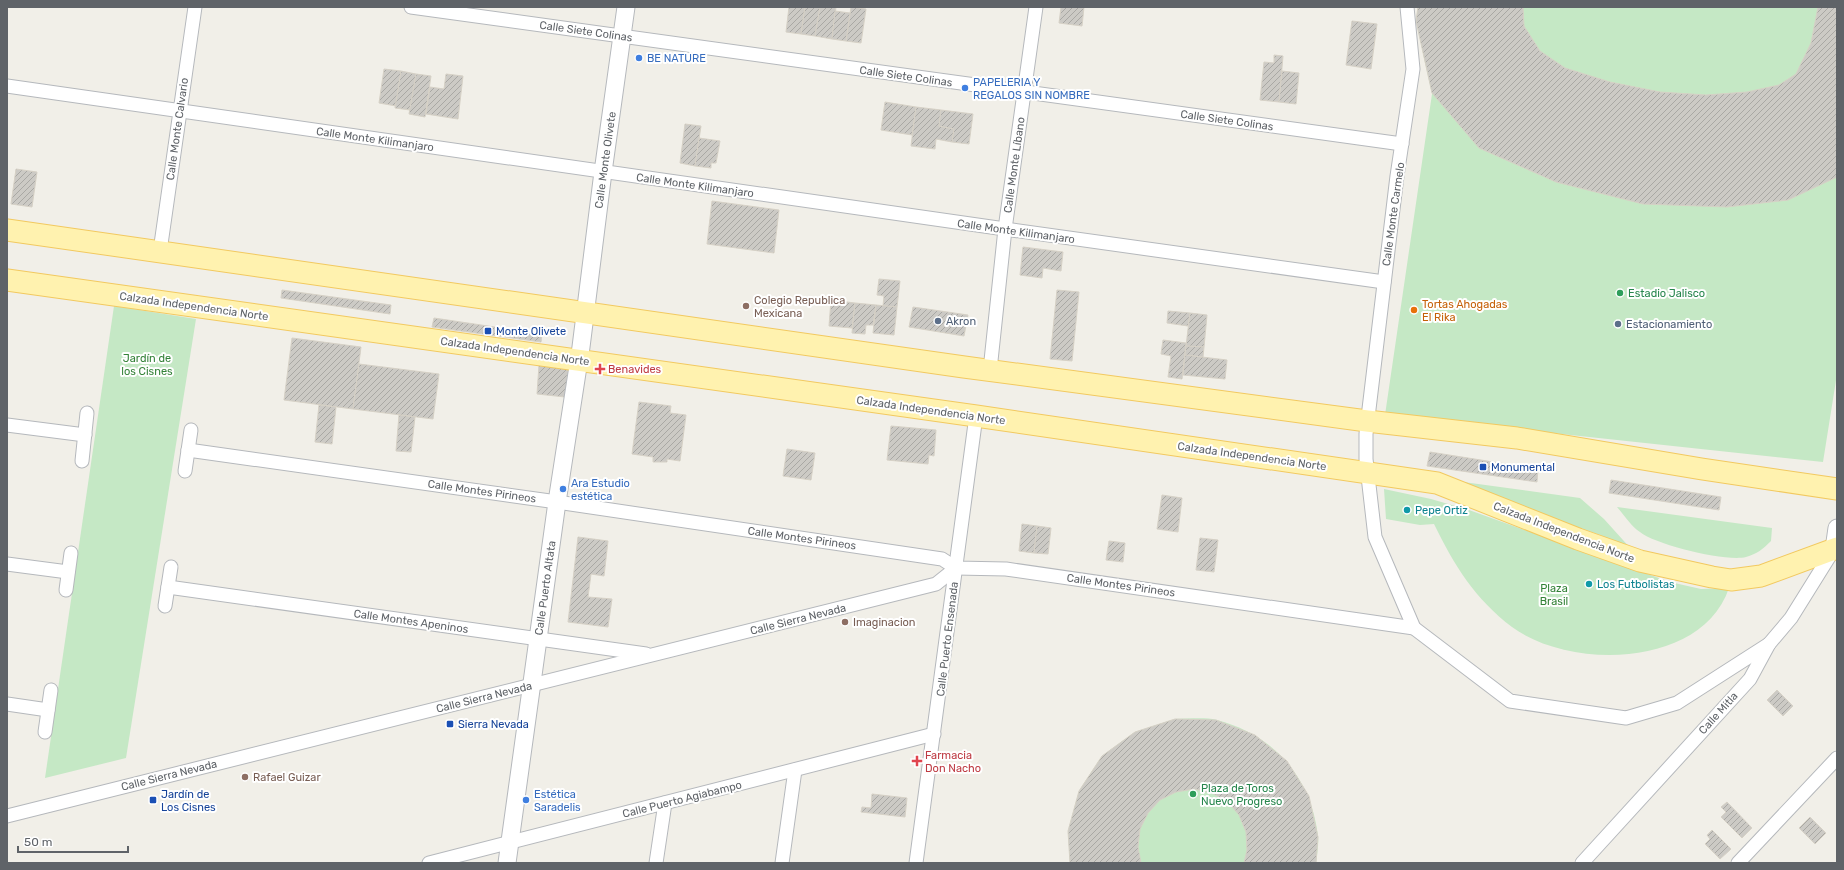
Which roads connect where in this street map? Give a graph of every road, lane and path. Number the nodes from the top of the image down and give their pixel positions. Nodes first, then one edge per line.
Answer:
1 (195, 7) edge
2 (411, 7) edge
3 (626, 7) edge
4 (1036, 7) edge
5 (1407, 7) edge
6 (622, 36) junction
7 (7, 86) edge
8 (1024, 92) junction
9 (180, 111) junction
10 (1402, 144) junction
11 (603, 172) junction
12 (1005, 229) junction
13 (7, 230) edge
14 (160, 251) junction
15 (7, 280) edge
16 (1384, 282) junction
17 (585, 313) junction
18 (579, 360) junction
19 (990, 370) junction
20 (87, 414) dead end
21 (976, 416) junction
22 (1367, 421) junction
23 (7, 425) edge
24 (191, 430) dead end
25 (85, 436) junction
26 (188, 450) junction
27 (82, 461) dead end
28 (185, 471) dead end
29 (1368, 473) junction
30 (1837, 488) edge
31 (557, 502) junction
32 (1837, 528) edge
33 (1836, 549) edge
34 (71, 553) dead end
35 (7, 564) edge
36 (171, 567) dead end
37 (956, 568) junction
38 (68, 572) junction
39 (168, 587) junction
40 (66, 590) dead end
41 (166, 606) dead end
42 (1414, 628) junction
43 (538, 638) junction
44 (1769, 644) junction
45 (654, 655) junction
46 (531, 685) junction
47 (51, 690) dead end
48 (7, 704) edge
49 (48, 710) junction
50 (45, 732) dead end
51 (934, 734) junction
52 (1837, 758) edge
53 (795, 770) junction
54 (665, 803) junction
55 (7, 816) edge
56 (509, 843) junction
57 (429, 863) edge
58 (507, 863) edge
59 (656, 863) edge
60 (782, 863) edge
61 (916, 863) edge
62 (1582, 863) edge
63 (1738, 863) edge

1 - 9 street, Calle Monte Calvario
2 - 6 street, Calle Siete Colinas
3 - 6 street, Calle Monte Olivete
4 - 8 street, Calle Monte Líbano
5 - 10 street, Calle Monte Carmelo
6 - 8 street, Calle Siete Colinas
6 - 11 street, Calle Monte Olivete
7 - 9 street, Calle Monte Kilimanjaro
8 - 10 street, Calle Siete Colinas
8 - 12 street, Calle Monte Líbano
9 - 11 street, Calle Monte Kilimanjaro
9 - 14 street, Calle Monte Calvario
10 - 16 street, Calle Monte Carmelo
11 - 12 street, Calle Monte Kilimanjaro
11 - 17 street, Calle Monte Olivete
12 - 16 street, Calle Monte Kilimanjaro
12 - 19 street, Calle Monte Líbano
13 - 14 main road
14 - 17 main road
15 - 18 main road, Calzada Independencia Norte
16 - 22 street, Calle Monte Carmelo
17 - 18 street, Calle Puerto Altata
17 - 19 main road
18 - 21 main road, Calzada Independencia Norte
18 - 31 street, Calle Puerto Altata
19 - 22 main road
20 - 25 street
21 - 29 main road, Calzada Independencia Norte
21 - 37 street, Calle Puerto Ensenada
22 - 29 street
22 - 30 main road
23 - 25 street
24 - 26 street
25 - 27 street
26 - 28 street
26 - 31 street, Calle Montes Pirineos
29 - 33 main road, Calzada Independencia Norte
29 - 42 street
31 - 37 street, Calle Montes Pirineos
31 - 43 street, Calle Puerto Altata
32 - 33 street
33 - 44 street, Calle Mitla
34 - 38 street
35 - 38 street
36 - 39 street
37 - 42 street, Calle Montes Pirineos
37 - 45 street, Calle Sierra Nevada
37 - 51 street, Calle Puerto Ensenada
38 - 40 street
39 - 41 street
39 - 43 street, Calle Montes Apeninos
42 - 44 street
43 - 45 street, Calle Montes Apeninos
43 - 46 street, Calle Puerto Altata
44 - 62 street, Calle Mitla
45 - 46 street, Calle Sierra Nevada
46 - 55 street, Calle Sierra Nevada
46 - 56 street, Calle Puerto Altata
47 - 49 street
48 - 49 street
49 - 50 street
51 - 53 street, Calle Puerto Agiabampo
51 - 61 street, Calle Puerto Ensenada
52 - 63 street
53 - 54 street, Calle Puerto Agiabampo
53 - 60 street
54 - 56 street, Calle Puerto Agiabampo
54 - 59 street
56 - 57 street, Calle Puerto Agiabampo
56 - 58 street, Calle Puerto Altata

